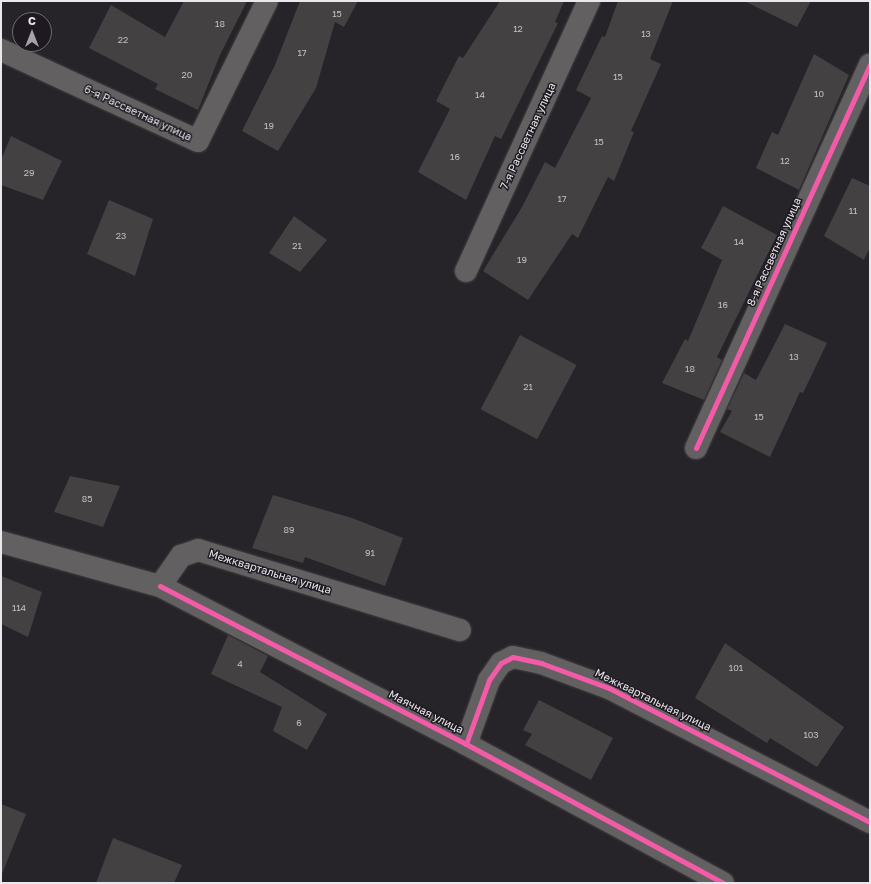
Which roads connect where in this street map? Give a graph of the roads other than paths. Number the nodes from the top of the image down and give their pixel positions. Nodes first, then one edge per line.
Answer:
1 (267, 1) edge
2 (589, 1) edge
3 (1, 50) edge
4 (870, 65) edge
5 (466, 271) dead end
6 (696, 448) dead end
7 (1, 542) edge
8 (160, 586) junction
9 (460, 630) dead end
10 (466, 744) junction
11 (870, 822) edge
12 (723, 883) edge

1 - 3 street, 6-я Рассветная улица
2 - 5 street, 7-я Рассветная улица
4 - 6 street, 8-я Рассветная улица
7 - 8 street
8 - 9 street, Межквартальная улица
8 - 10 street, Маячная улица
10 - 11 street, Межквартальная улица
10 - 12 street, Маячная улица

